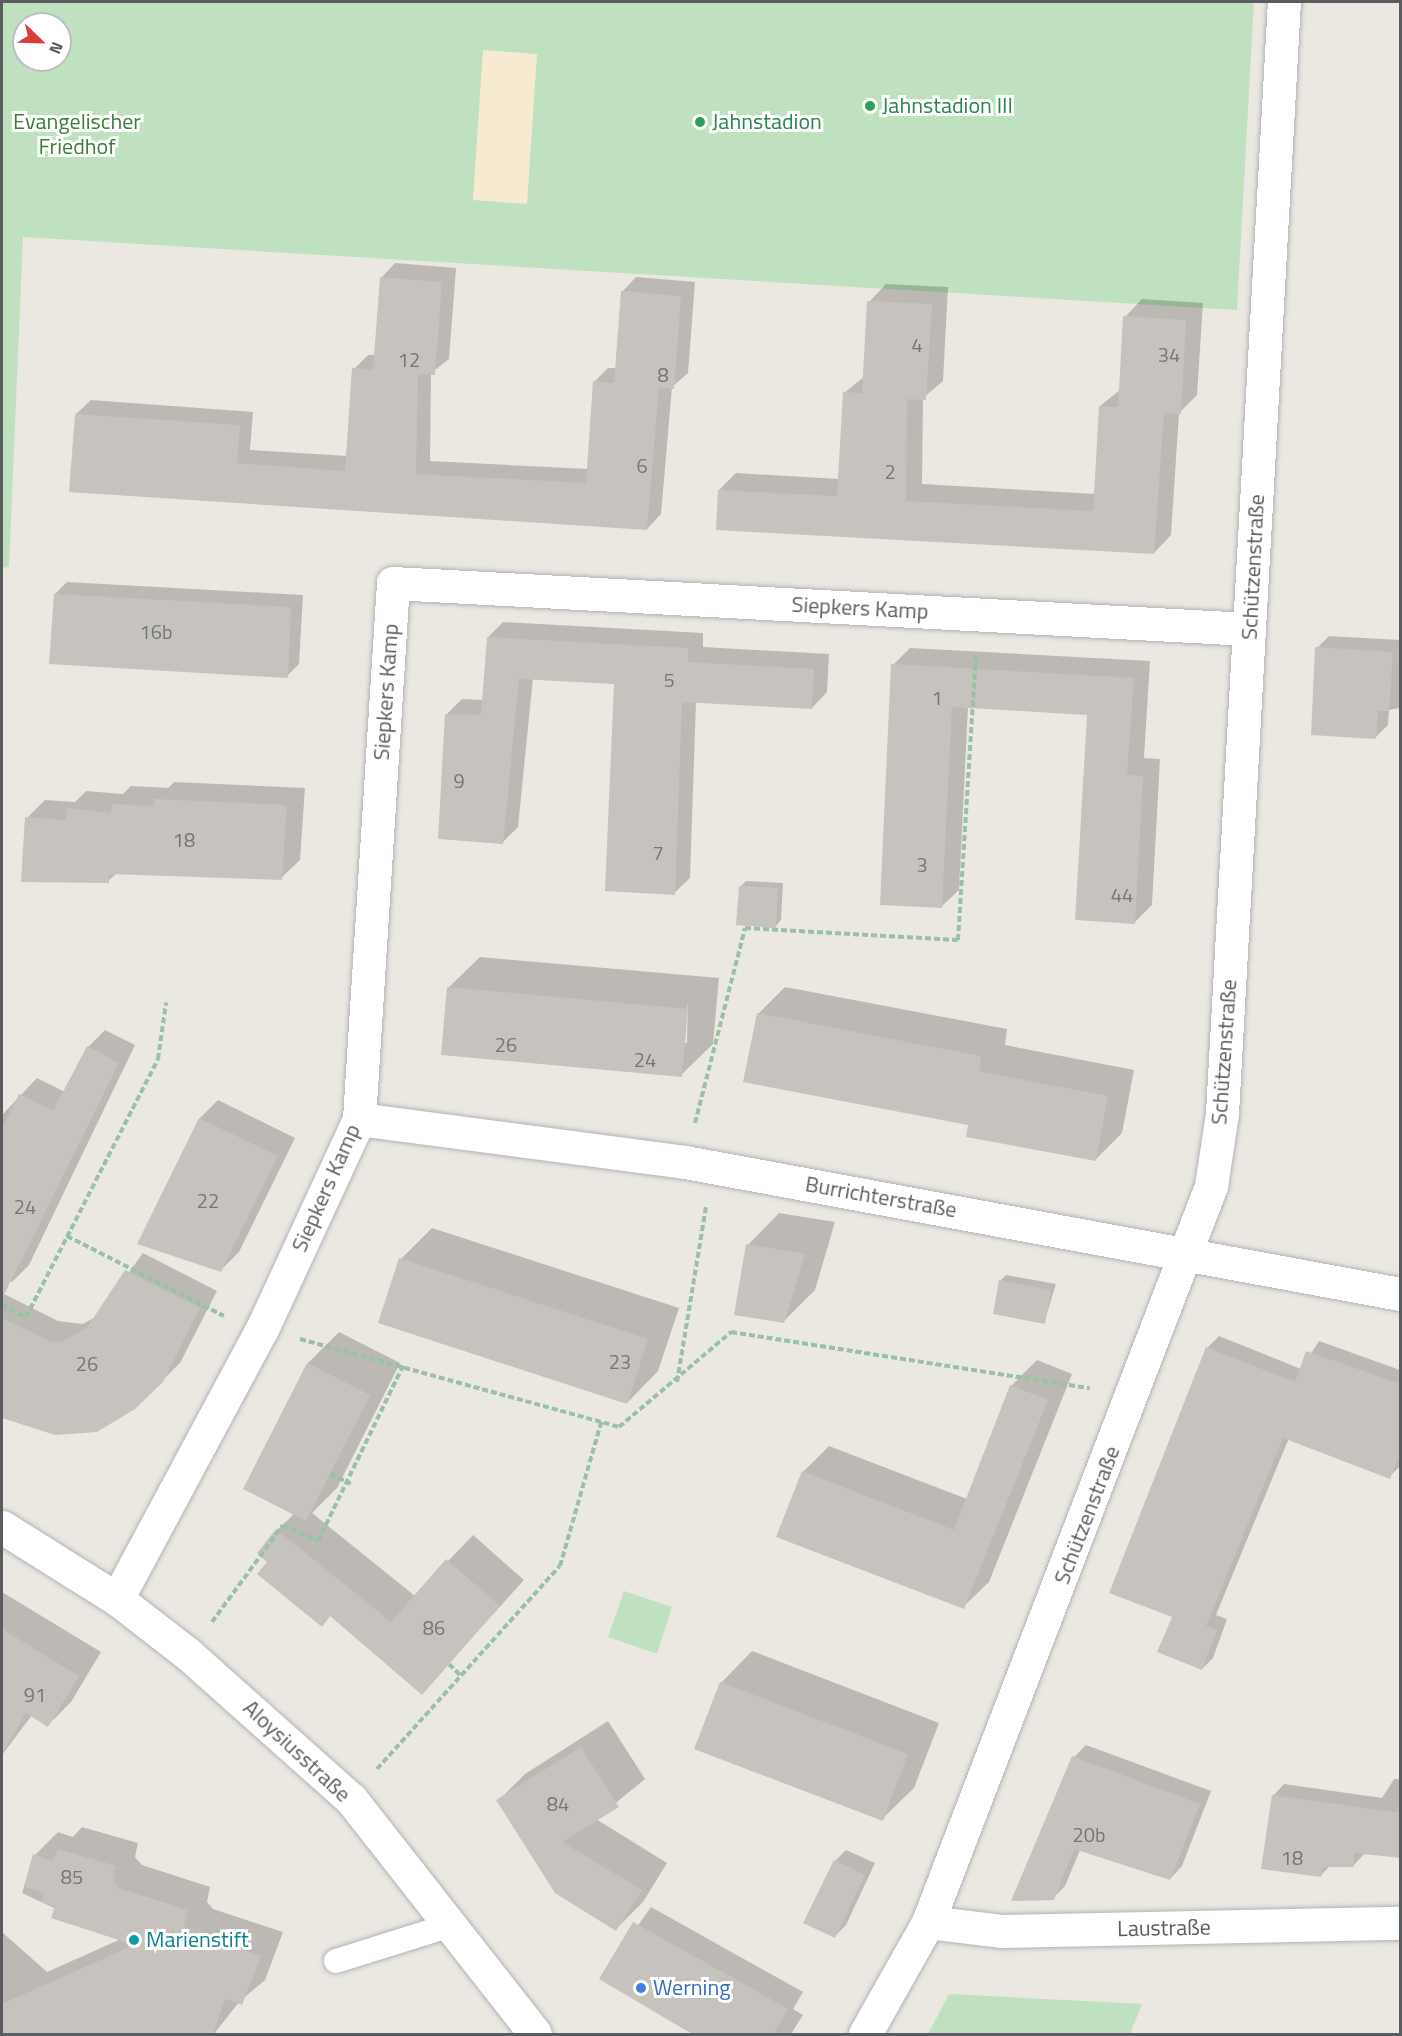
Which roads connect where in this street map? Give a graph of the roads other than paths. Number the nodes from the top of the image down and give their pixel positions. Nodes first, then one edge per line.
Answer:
1 (1284, 2) edge
2 (1249, 629) junction
3 (359, 1119) junction
4 (1188, 1257) junction
5 (1401, 1294) edge
6 (2, 1527) edge
7 (117, 1599) junction
8 (928, 1922) junction
9 (1401, 1923) edge
10 (451, 1925) junction
11 (336, 1961) dead end
12 (535, 2034) edge
13 (865, 2034) edge

1 - 2 street, Schützenstraße
2 - 3 street, Siepkers Kamp
2 - 4 street, Schützenstraße
3 - 4 street, Burrichterstraße
3 - 7 street, Siepkers Kamp
4 - 5 street, Burrichterstraße
4 - 8 street, Schützenstraße
6 - 7 street, Aloysiusstraße
7 - 10 street, Aloysiusstraße
8 - 9 street, Laustraße
8 - 13 street, Schützenstraße
10 - 11 lane
10 - 12 street, Aloysiusstraße

